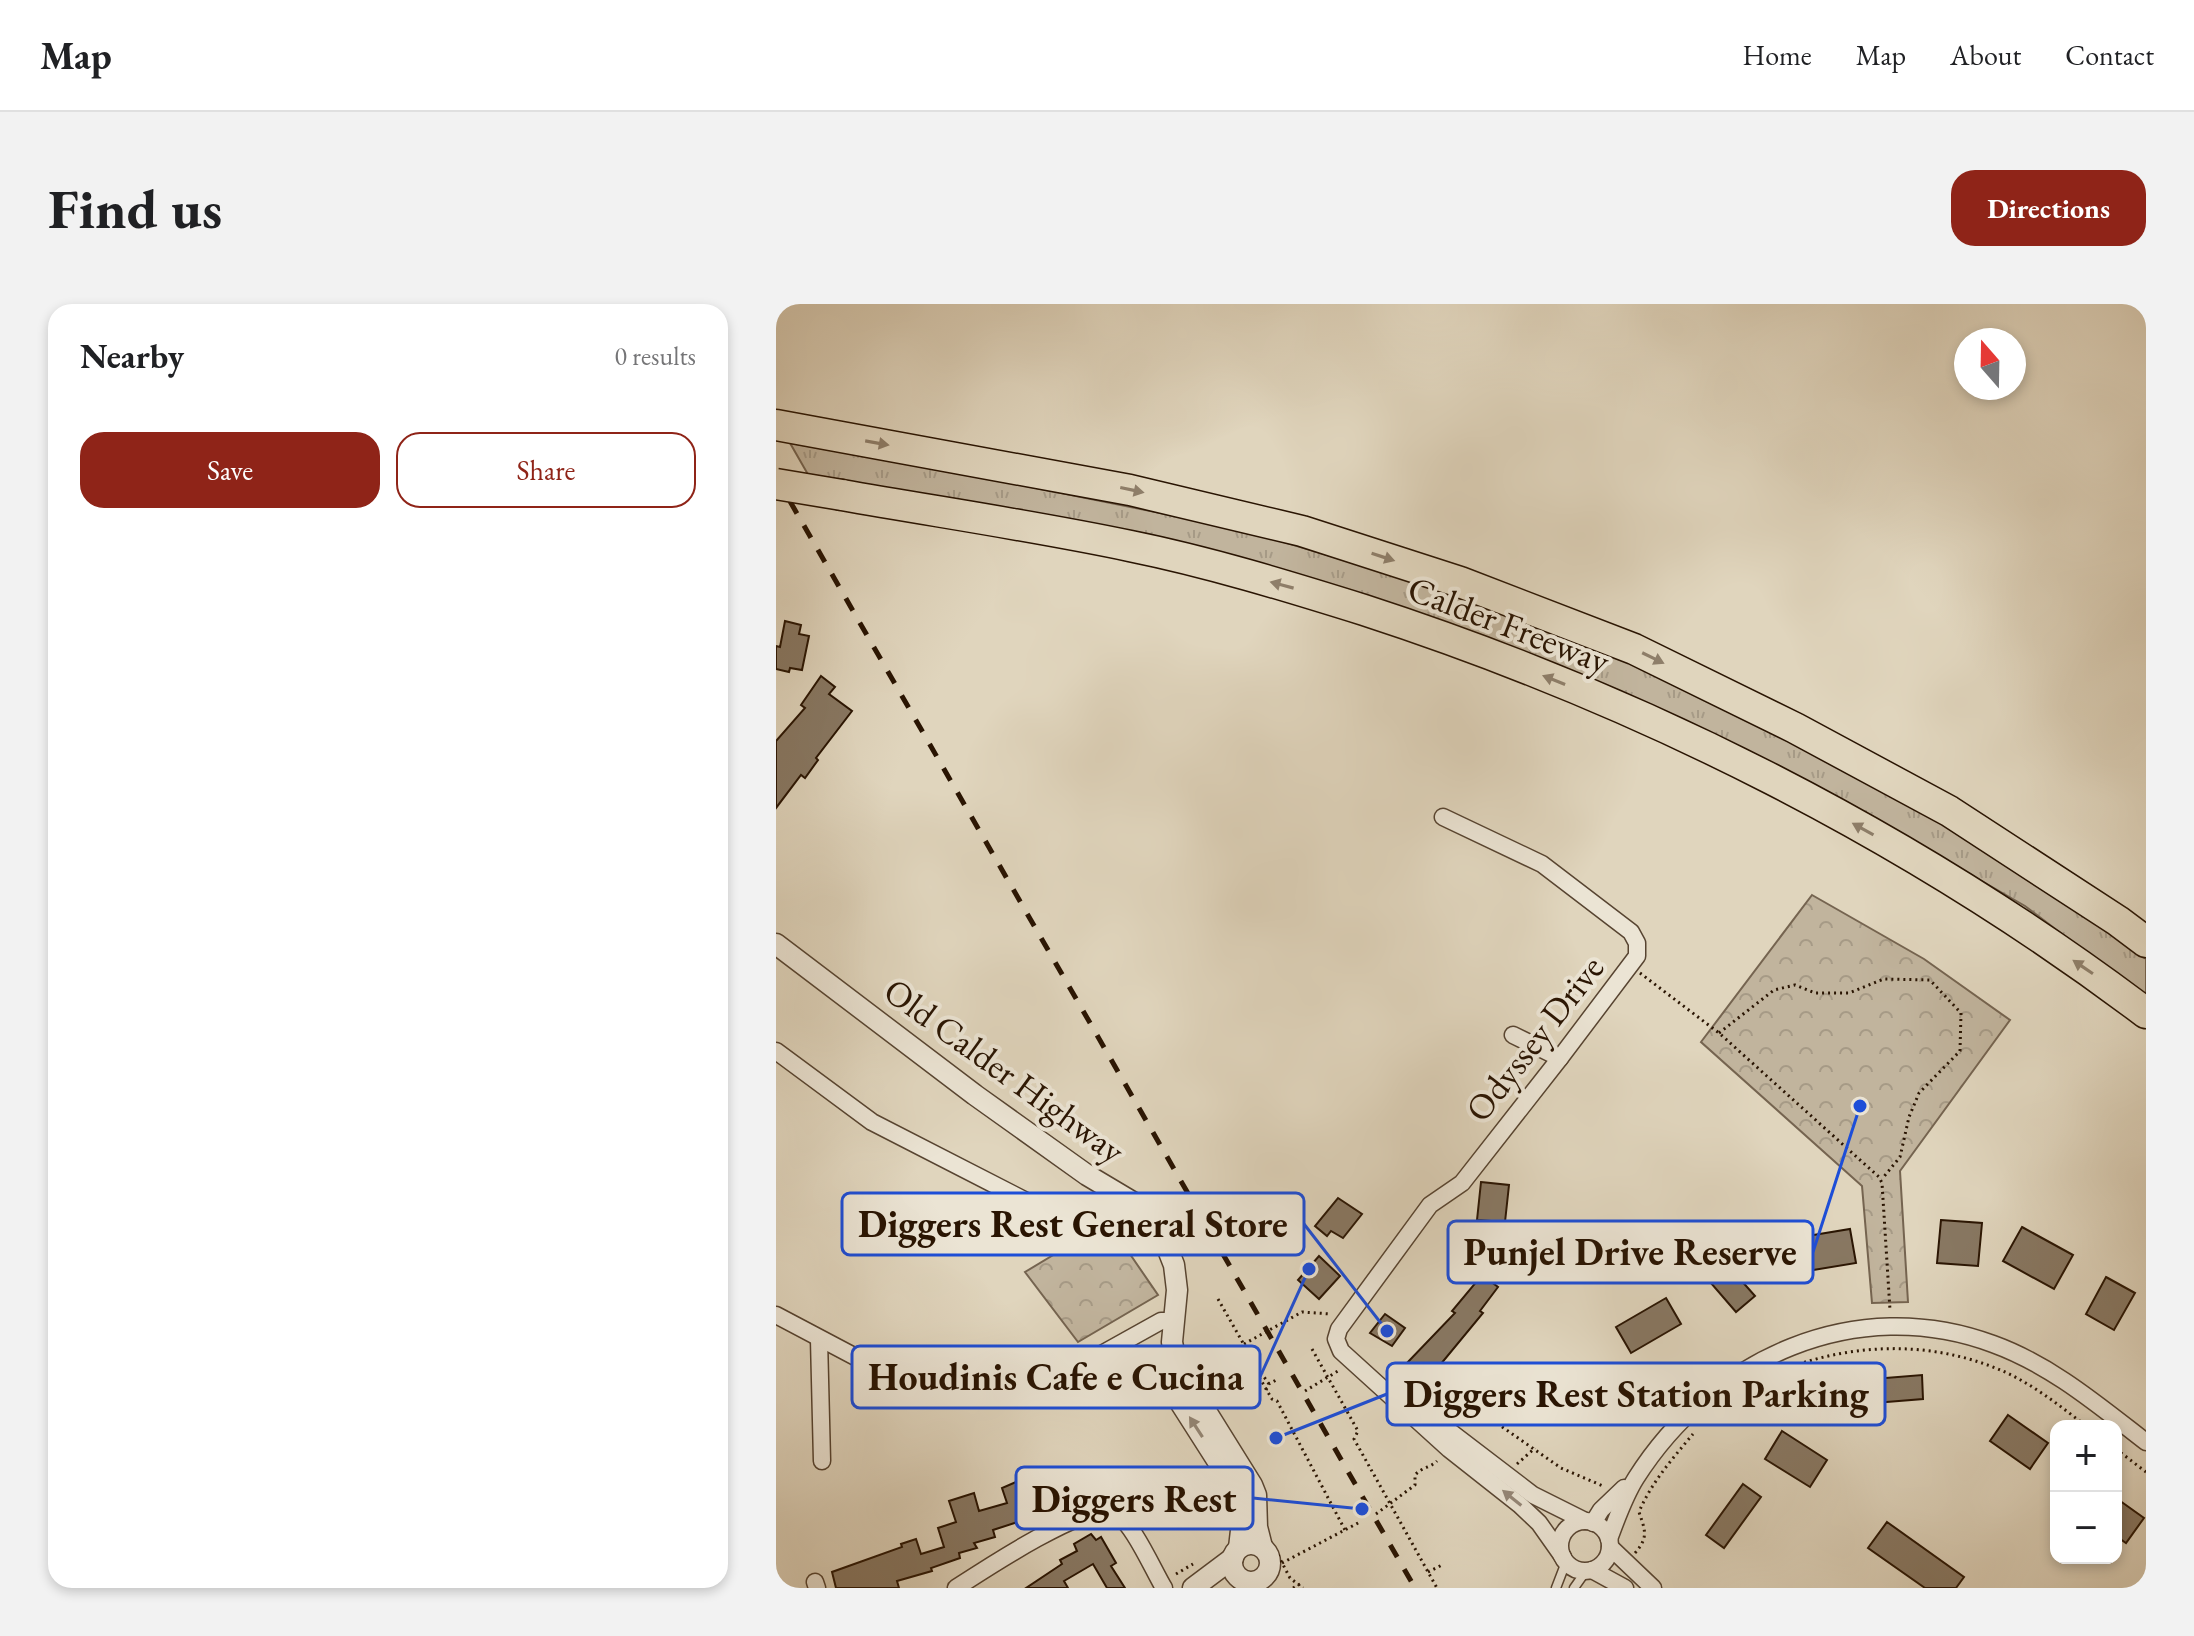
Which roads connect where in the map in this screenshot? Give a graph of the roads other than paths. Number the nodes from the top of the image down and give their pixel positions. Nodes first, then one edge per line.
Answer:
1 (788, 427) edge
2 (776, 484) edge
3 (1443, 817) dead end
4 (2146, 942) edge
5 (776, 944) edge
6 (2146, 1013) edge
7 (1513, 1035) dead end
8 (776, 1051) edge
9 (1560, 1058) junction
10 (1087, 1175) junction
11 (1069, 1223) dead end
12 (776, 1315) edge
13 (1170, 1319) junction
14 (819, 1339) junction
15 (1347, 1356) junction
16 (2146, 1442) edge
17 (822, 1461) dead end
18 (1624, 1493) junction
19 (1589, 1522) junction
20 (1610, 1543) junction
21 (1262, 1547) junction
22 (1564, 1559) junction
23 (1236, 1560) junction
24 (1589, 1571) junction
25 (1273, 1575) edge
26 (1162, 1585) edge
27 (956, 1588) edge
28 (1193, 1588) edge
29 (1556, 1588) edge
30 (1574, 1588) edge
31 (1625, 1588) edge
32 (1653, 1588) edge

1 -> 4 highway, Calder Freeway
6 -> 2 highway, Calder Freeway, bridge
3 - 9 street, Odyssey Drive
5 - 10 street, Old Calder Highway
7 - 9 street
8 - 11 street
9 - 15 street, Odyssey Drive
10 - 13 street
10 - 13 street, Old Calder Highway
12 - 14 street
13 - 14 street
13 - 21 street
23 -> 13 street
14 - 17 street
15 - 19 street
22 -> 15 street
16 - 18 street
18 - 19 street
18 - 20 street
19 - 20 street
19 - 22 street
20 - 24 street
20 - 32 street
21 - 23 street
21 - 25 street
22 - 24 street
22 - 29 lane
23 - 25 street
23 - 28 street
24 - 30 lane
24 - 31 street
26 - 27 street

